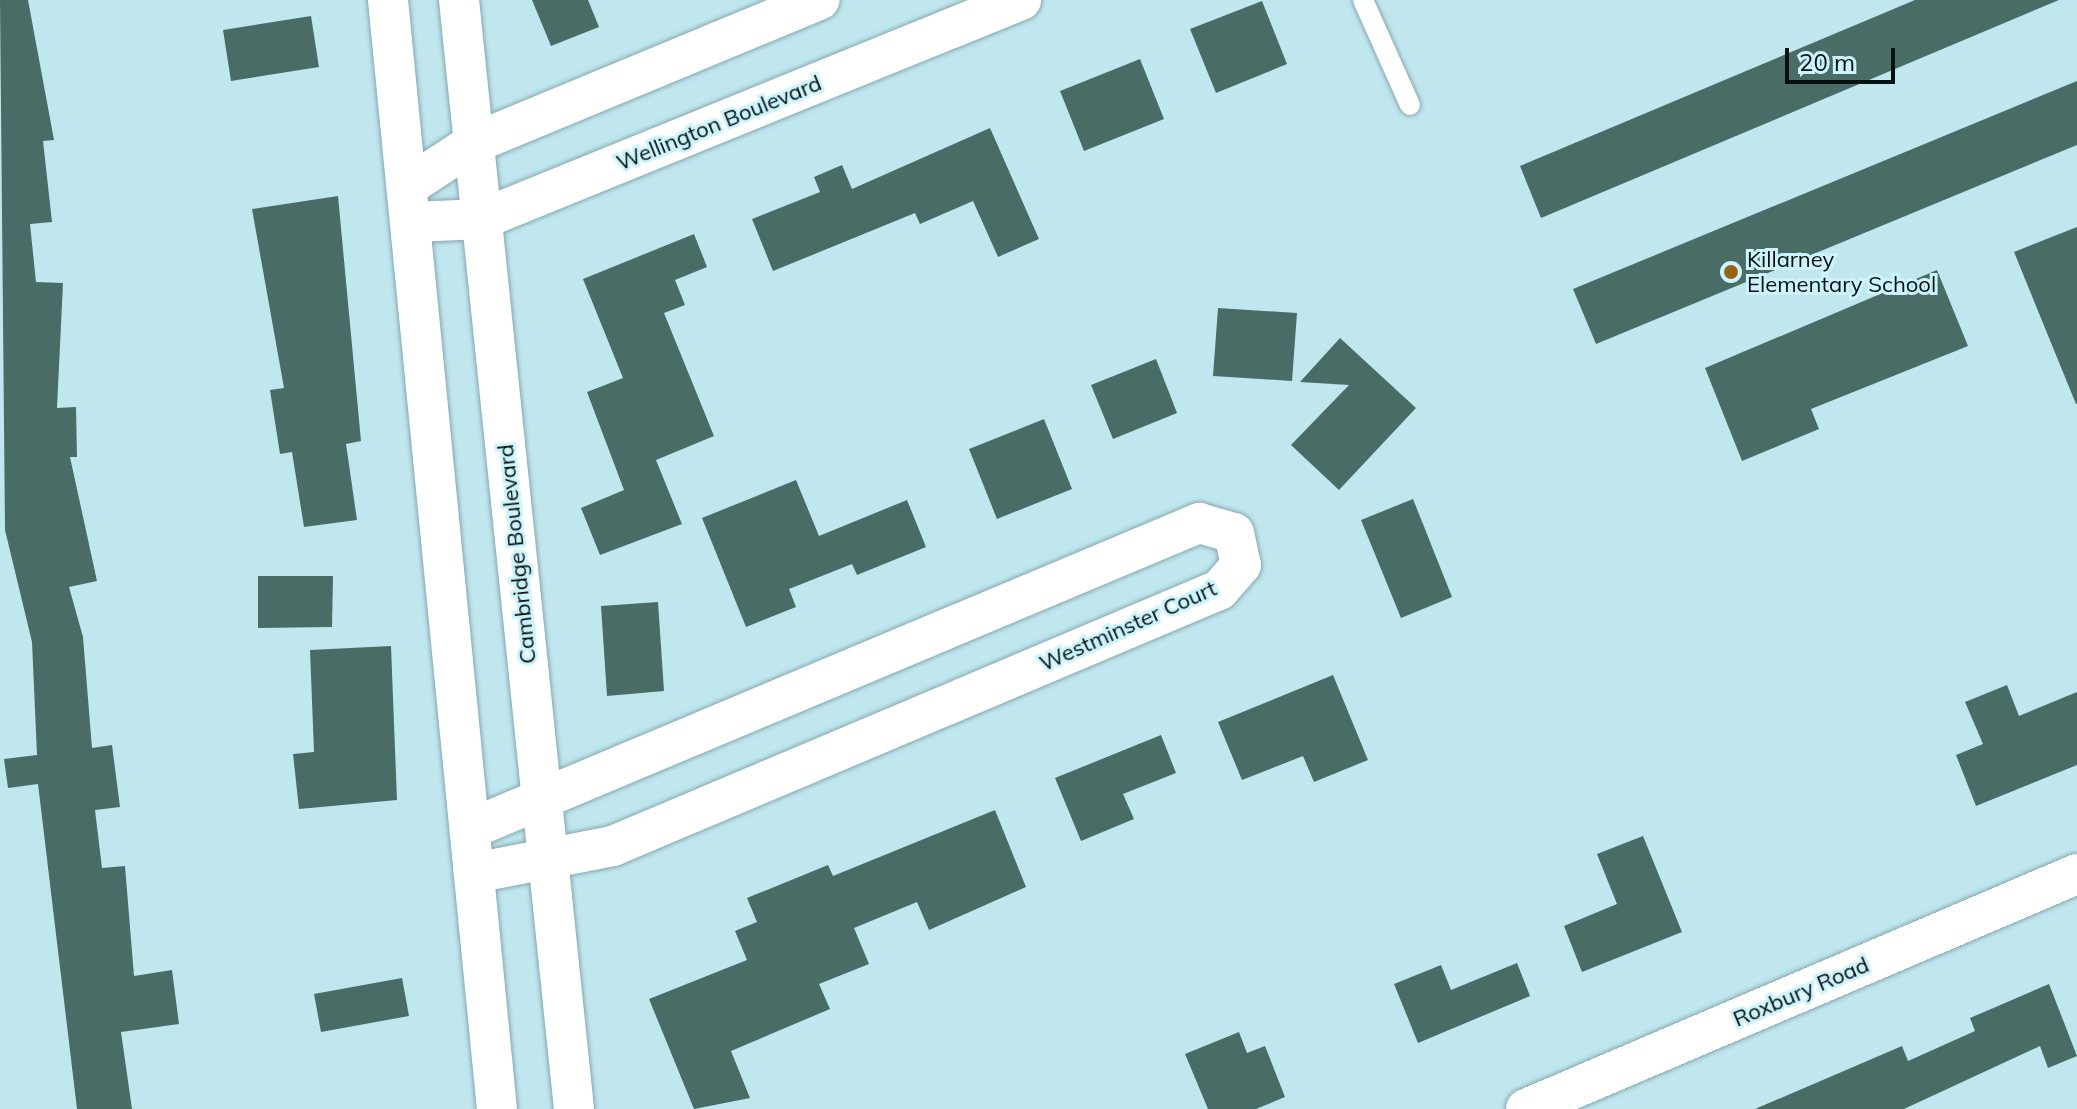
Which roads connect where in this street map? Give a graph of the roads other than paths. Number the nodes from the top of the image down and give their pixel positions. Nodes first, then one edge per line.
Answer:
1 (388, 0) edge
2 (459, 0) edge
3 (820, 0) edge
4 (1021, 0) edge
5 (1363, 0) edge
6 (1410, 105) dead end
7 (474, 143) junction
8 (410, 204) junction
9 (482, 219) junction
10 (542, 802) junction
11 (470, 829) junction
12 (548, 863) junction
13 (474, 873) junction
14 (2077, 874) edge
15 (497, 1109) edge
16 (574, 1109) edge
17 (1526, 1109) edge

1 - 8 street
2 - 7 street, Cambridge Boulevard
3 - 7 street
4 - 9 street, Wellington Boulevard
5 - 6 lane
7 - 8 street
7 - 9 street, Cambridge Boulevard
8 - 9 street, Wellington Boulevard
8 - 11 street
9 - 10 street, Cambridge Boulevard
10 - 11 street, Westminster Court
10 - 12 street, Cambridge Boulevard
10 - 12 street, Westminster Court
11 - 13 street
12 - 13 street, Westminster Court
12 - 16 street, Cambridge Boulevard
13 - 15 street
14 - 17 street, Roxbury Road

